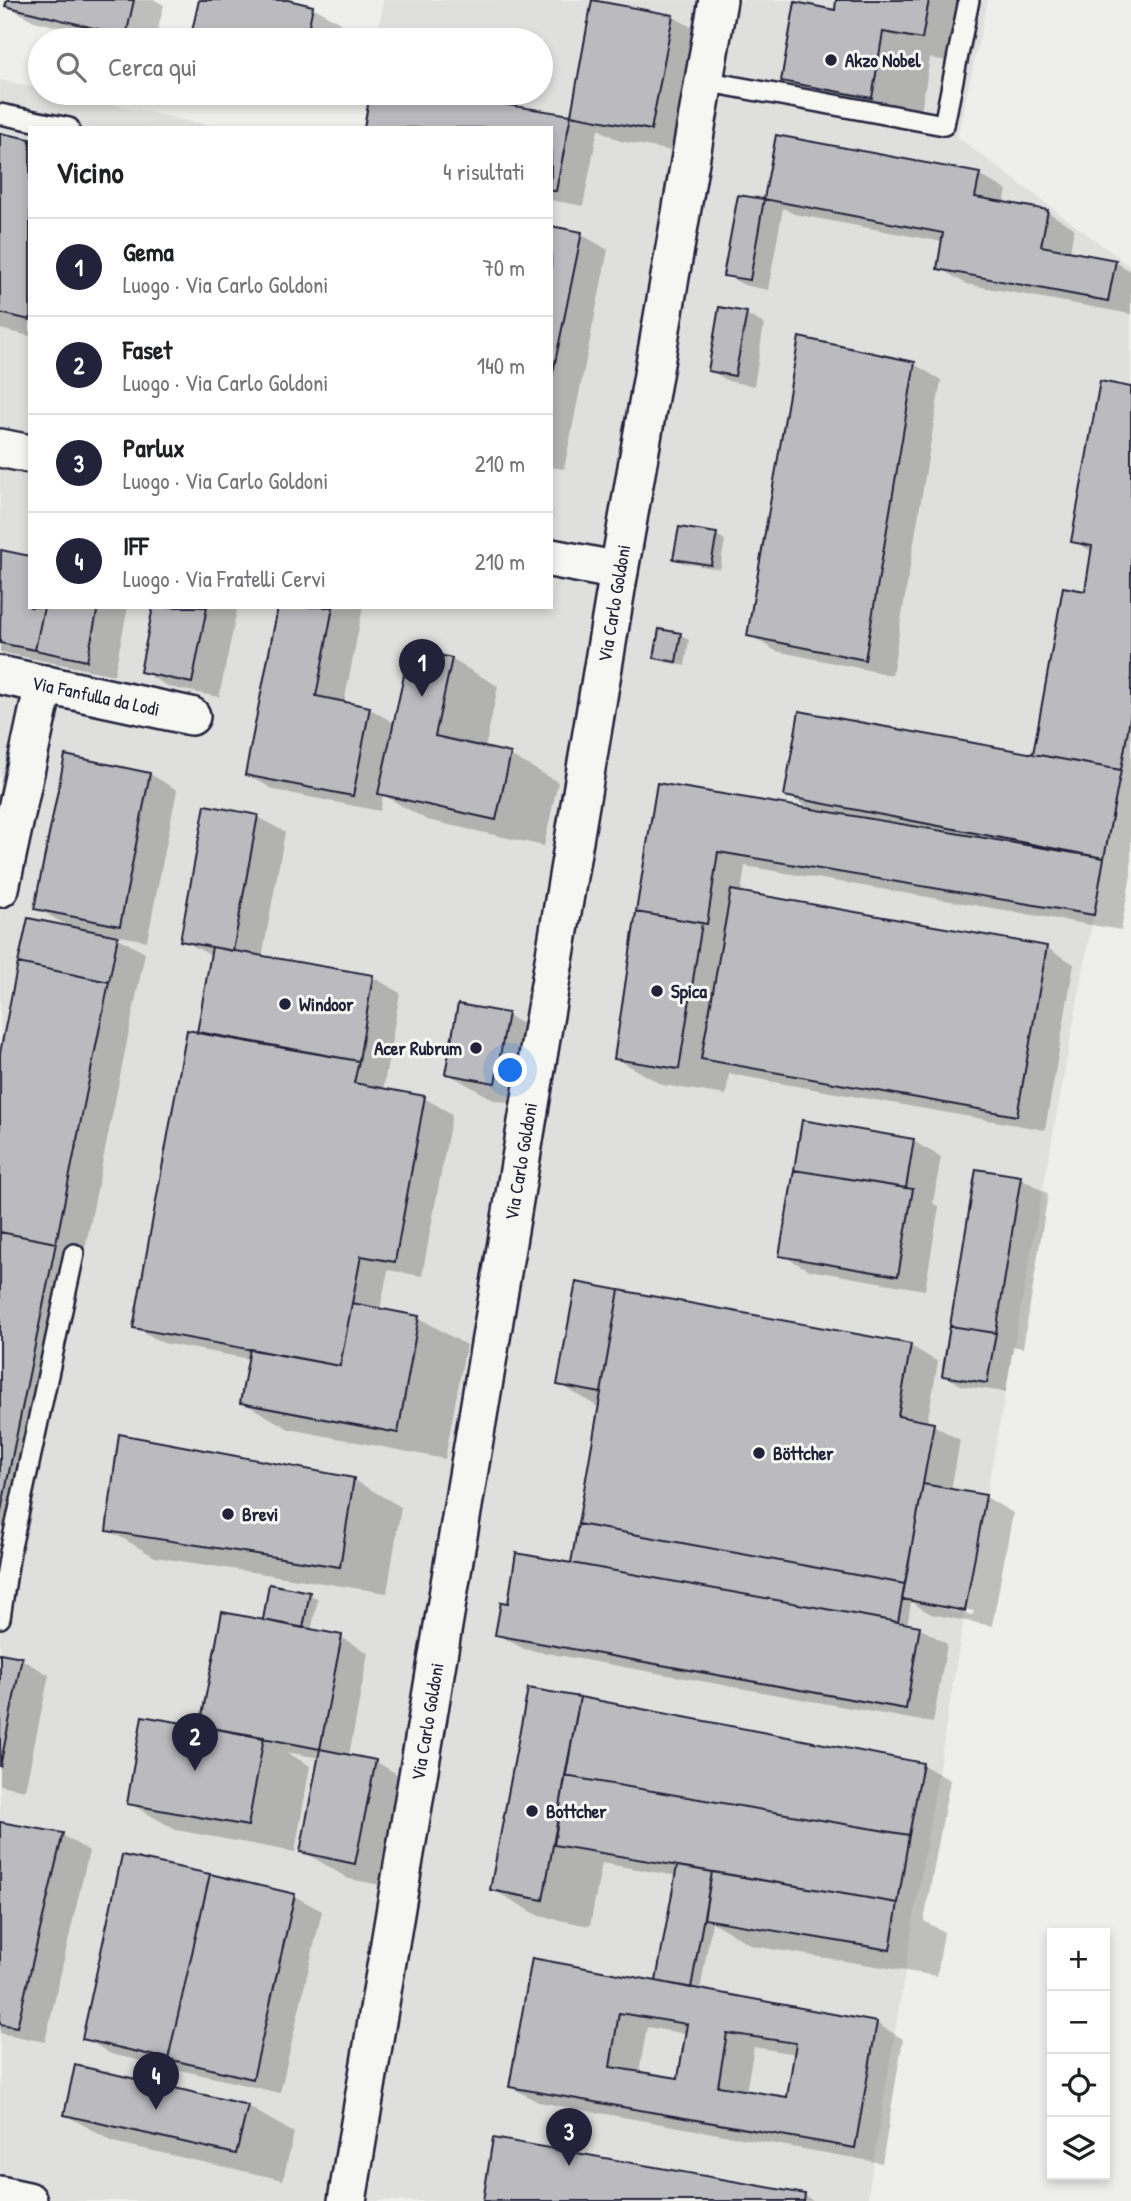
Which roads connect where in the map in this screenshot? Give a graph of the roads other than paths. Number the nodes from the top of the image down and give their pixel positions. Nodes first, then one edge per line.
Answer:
1 (718, 0) edge
2 (969, 0) edge
3 (704, 81) junction
4 (0, 114) edge
5 (59, 126) edge
6 (0, 448) edge
7 (28, 454) edge
8 (553, 558) edge
9 (618, 571) junction
10 (0, 675) edge
11 (44, 684) junction
12 (191, 716) dead end
13 (0, 888) edge
14 (74, 1254) dead end
15 (5, 1551) edge
16 (0, 1618) edge
17 (0, 2195) edge
18 (28, 2201) edge
19 (347, 2201) edge

1 - 3 street, Via Carlo Goldoni
2 - 3 lane
3 - 9 street, Via Carlo Goldoni
4 - 5 lane
6 - 7 street
8 - 9 street
9 - 19 street, Via Carlo Goldoni
10 - 11 street, Via Fanfulla da Lodi
11 - 12 street, Via Fanfulla da Lodi
11 - 13 street
14 - 15 lane
15 - 16 lane
17 - 18 street

